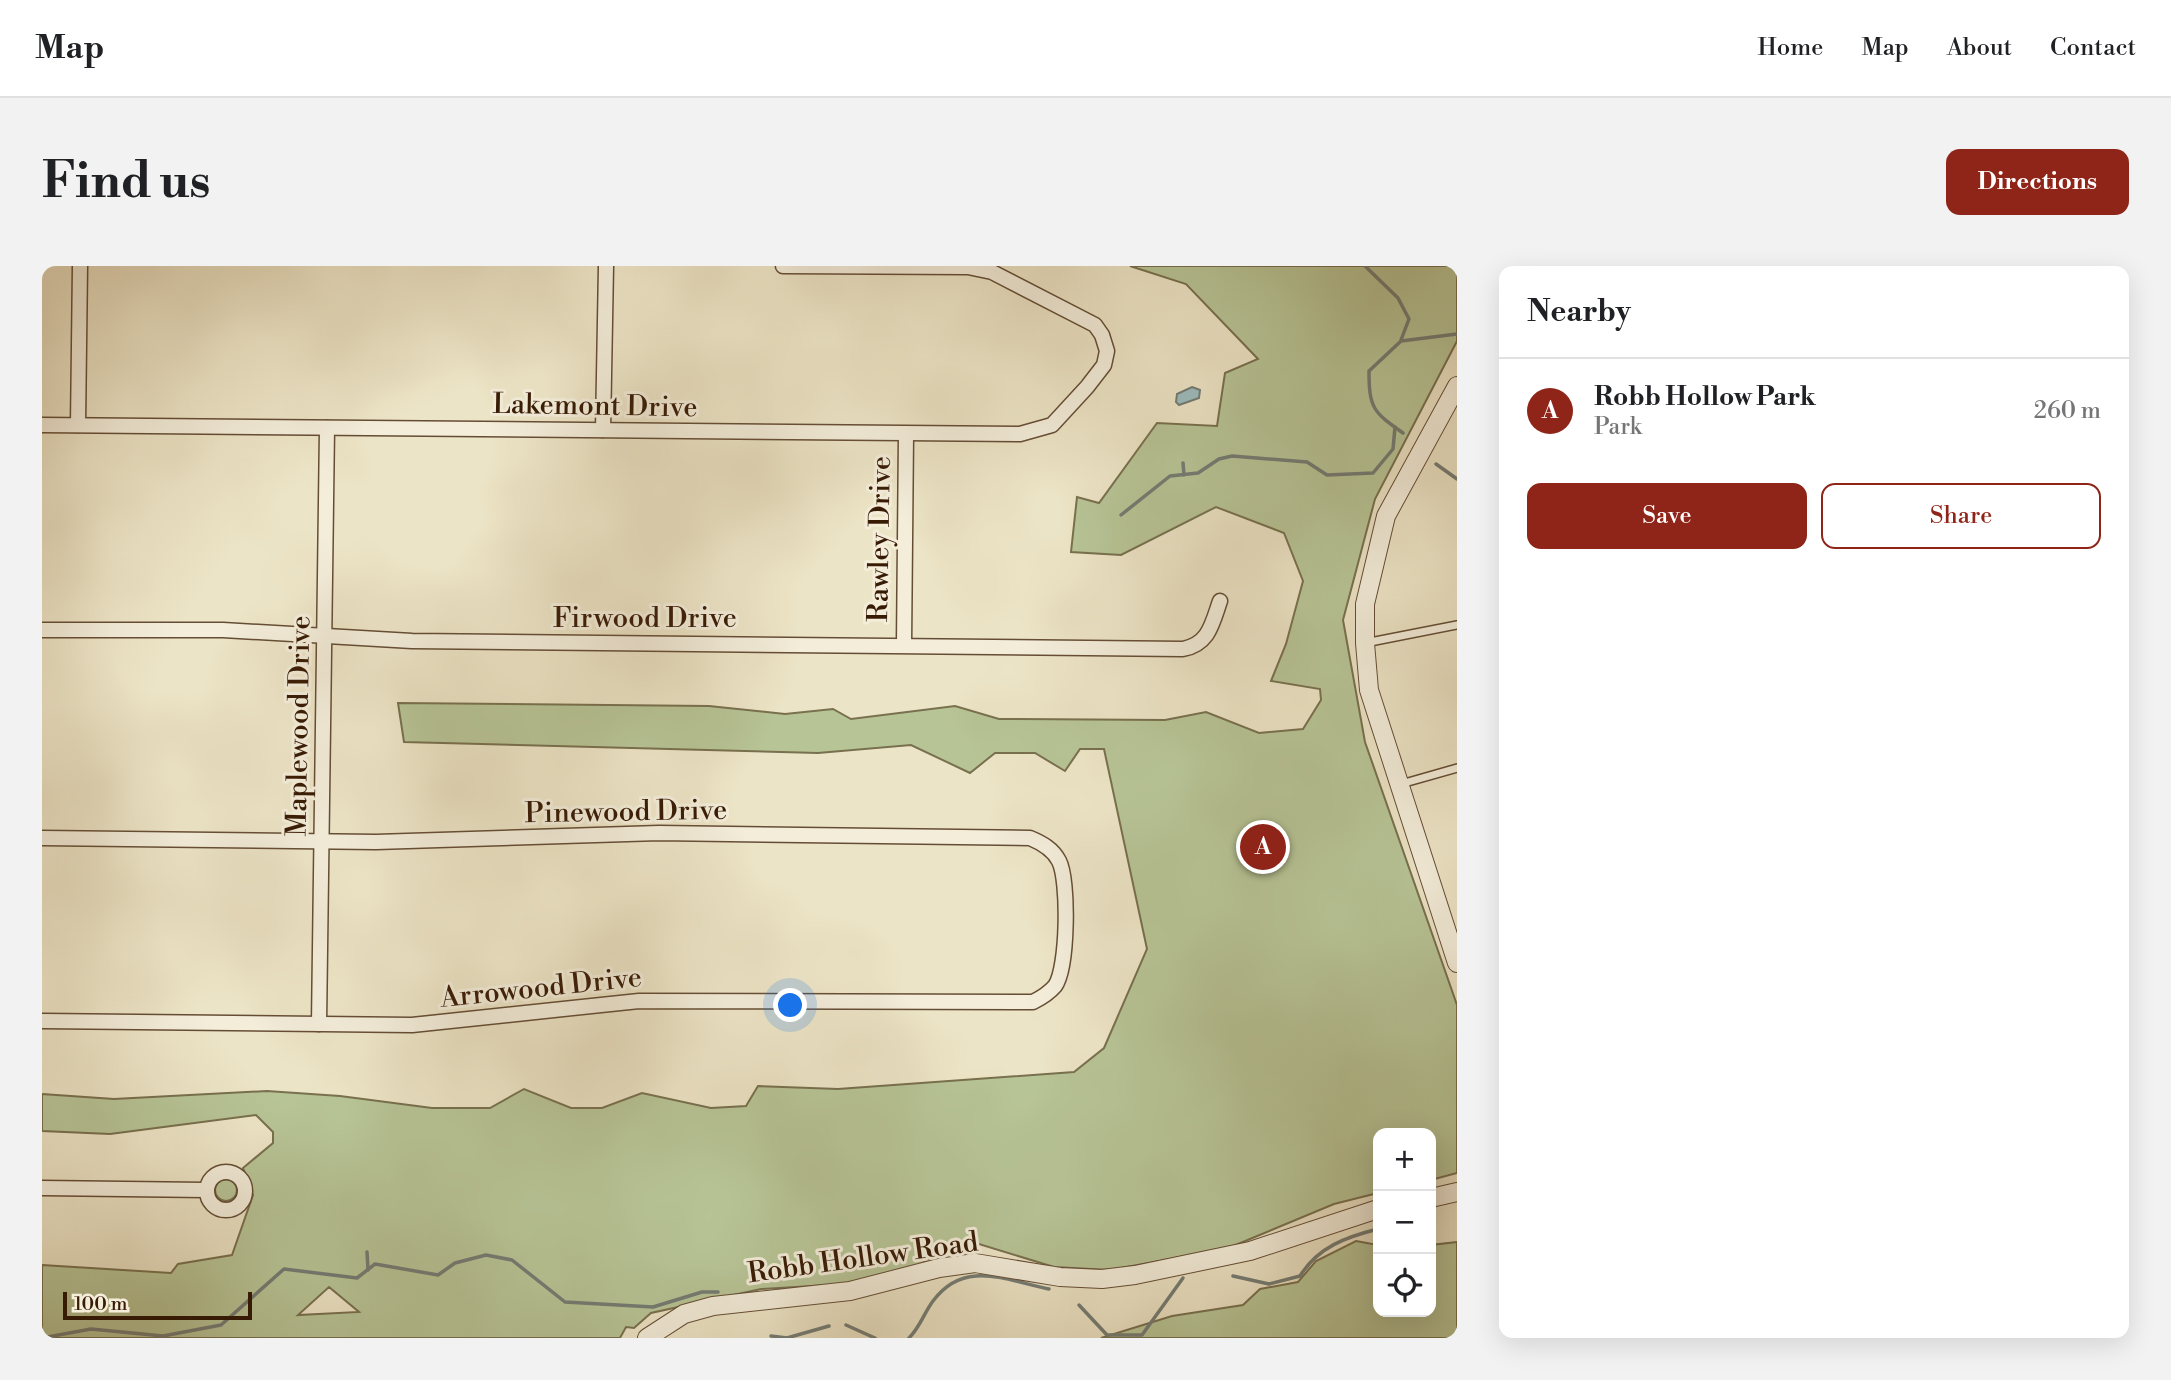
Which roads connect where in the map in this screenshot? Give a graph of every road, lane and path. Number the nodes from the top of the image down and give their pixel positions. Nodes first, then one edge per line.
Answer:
1 (80, 266) edge
2 (606, 266) edge
3 (783, 266) edge
4 (1457, 387) edge
5 (42, 425) edge
6 (78, 425) junction
7 (327, 428) junction
8 (603, 430) junction
9 (906, 435) junction
10 (1220, 601) dead end
11 (1457, 625) edge
12 (42, 630) edge
13 (324, 635) junction
14 (1364, 643) junction
15 (904, 645) junction
16 (1457, 768) edge
17 (1398, 785) junction
18 (42, 838) edge
19 (322, 841) junction
20 (1456, 957) edge
21 (1044, 996) joint
22 (42, 1021) edge
23 (319, 1024) junction
24 (42, 1188) edge
25 (206, 1190) dead end
26 (1457, 1192) edge
27 (1436, 1197) edge
28 (1373, 1211) edge
29 (646, 1338) edge

1 - 6 street
2 - 8 street
3 - 9 street, Lakemont Drive
4 - 14 street
5 - 6 street, Lakemont Drive
6 - 7 street, Lakemont Drive
7 - 8 street, Lakemont Drive
7 - 13 street, Maplewood Drive
8 - 9 street, Lakemont Drive
9 - 15 street, Rawley Drive
10 - 15 street, Firwood Drive
11 - 14 lane
12 - 13 street, Firwood Drive
13 - 15 street, Firwood Drive
13 - 19 street, Maplewood Drive
14 - 17 street
16 - 17 lane
17 - 20 street
18 - 19 street, Pinewood Drive
19 - 21 street, Pinewood Drive
19 - 23 street, Maplewood Drive
21 - 23 street, Arrowood Drive
22 - 23 street, Arrowood Drive
24 - 25 street
26 - 27 street
28 - 29 street, Robb Hollow Road

